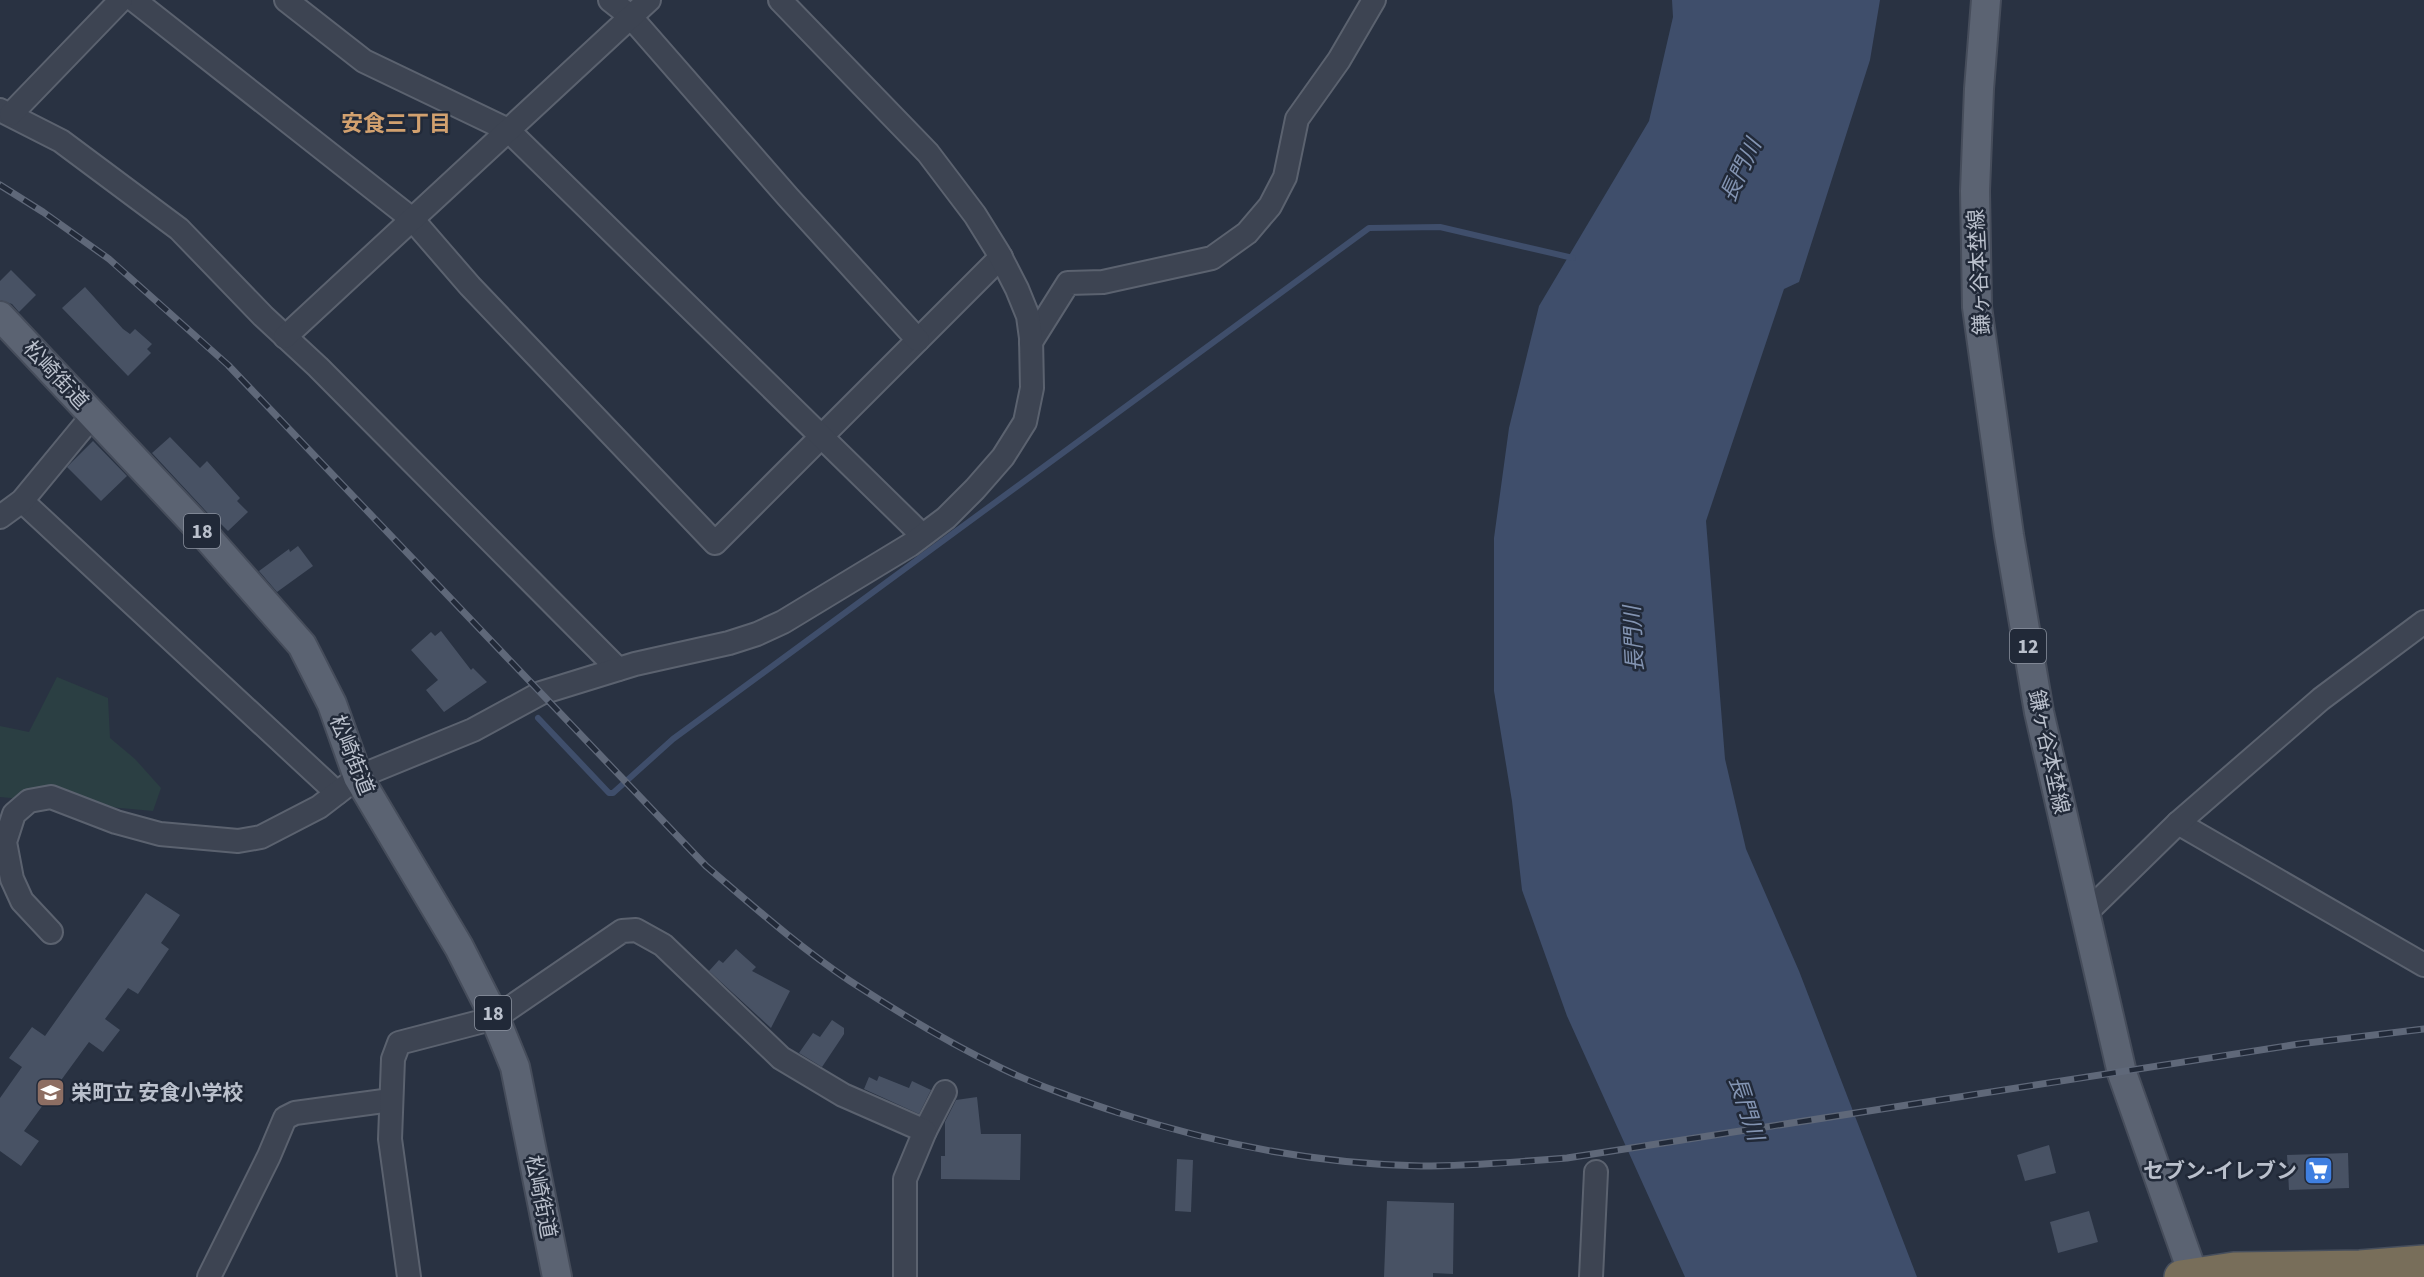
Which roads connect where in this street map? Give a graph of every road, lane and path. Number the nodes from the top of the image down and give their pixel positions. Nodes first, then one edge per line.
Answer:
1 (121, 0) edge
2 (134, 0) edge
3 (286, 0) edge
4 (610, 0) edge
5 (649, 0) edge
6 (780, 0) edge
7 (1374, 0) edge
8 (1986, 0) edge
9 (631, 17) junction
10 (5, 112) edge
11 (508, 130) junction
12 (412, 219) junction
13 (1001, 257) junction
14 (0, 316) edge
15 (285, 337) junction
16 (918, 340) junction
17 (1031, 342) junction
18 (93, 415) junction
19 (820, 437) junction
20 (22, 501) junction
21 (0, 517) edge
22 (922, 535) junction
23 (2424, 622) edge
24 (618, 669) junction
25 (347, 785) junction
26 (2178, 823) junction
27 (2086, 913) junction
28 (51, 932) dead end
29 (2424, 964) edge
30 (495, 1018) junction
31 (945, 1092) dead end
32 (391, 1100) junction
33 (925, 1131) junction
34 (1596, 1172) dead end
35 (2424, 1262) edge
36 (2187, 1275) edge
37 (210, 1277) edge
38 (409, 1277) edge
39 (557, 1277) edge
40 (904, 1277) edge
41 (1592, 1277) edge

1 - 10 street
2 - 12 street
3 - 11 street
4 - 9 street
5 - 9 street
6 - 13 street
7 - 17 street
8 - 27 main road, 鎌ヶ谷本埜線 / 12
9 - 11 street
9 - 16 street
10 - 15 street
11 - 12 street
11 - 19 street
12 - 15 street
12 - 19 street
13 - 16 street
13 - 17 street
14 - 18 main road, 松崎街道 / 18
15 - 24 street
16 - 19 street
17 - 22 street
18 - 20 street
18 - 25 main road, 松崎街道 / 18
19 - 22 street
20 - 21 street
20 - 25 street
22 - 24 street
23 - 26 street
24 - 25 street
25 - 28 street
25 - 30 main road, 松崎街道 / 18
26 - 27 street
26 - 29 street
27 - 36 main road, 鎌ヶ谷本埜線 / 12
30 - 32 street
30 - 33 street
30 - 39 main road, 松崎街道 / 18
31 - 33 street
32 - 37 street
32 - 38 street
33 - 40 street
34 - 41 street
35 - 36 highway

